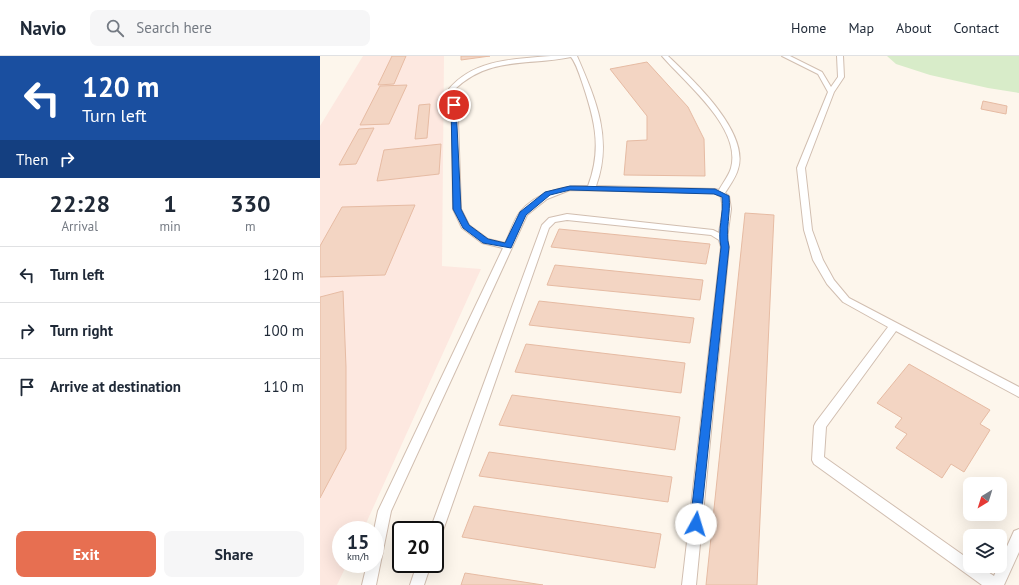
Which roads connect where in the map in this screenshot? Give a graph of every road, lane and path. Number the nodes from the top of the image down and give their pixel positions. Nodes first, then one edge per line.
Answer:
1 (569, 56) edge
2 (574, 56) edge
3 (665, 56) edge
4 (785, 56) edge
5 (803, 56) edge
6 (840, 56) edge
7 (802, 64) junction
8 (831, 92) junction
9 (591, 188) junction
10 (720, 194) junction
11 (723, 239) junction
12 (508, 246) junction
13 (894, 326) junction
14 (1019, 392) edge
15 (383, 521) edge
16 (440, 521) edge
17 (1019, 536) edge
18 (372, 573) edge
19 (421, 573) edge
20 (369, 585) edge
21 (417, 585) edge
22 (689, 585) edge
23 (995, 585) edge

1 - 12 lane
2 - 9 lane
3 - 10 lane
4 - 7 lane
5 - 7 lane
6 - 8 lane
7 - 8 lane
8 - 13 lane
9 - 10 lane
9 - 12 lane
10 - 11 lane
11 - 16 lane
11 - 22 lane
12 - 15 lane
13 - 14 lane
13 - 23 lane
17 - 23 lane
18 - 20 lane
19 - 21 lane

